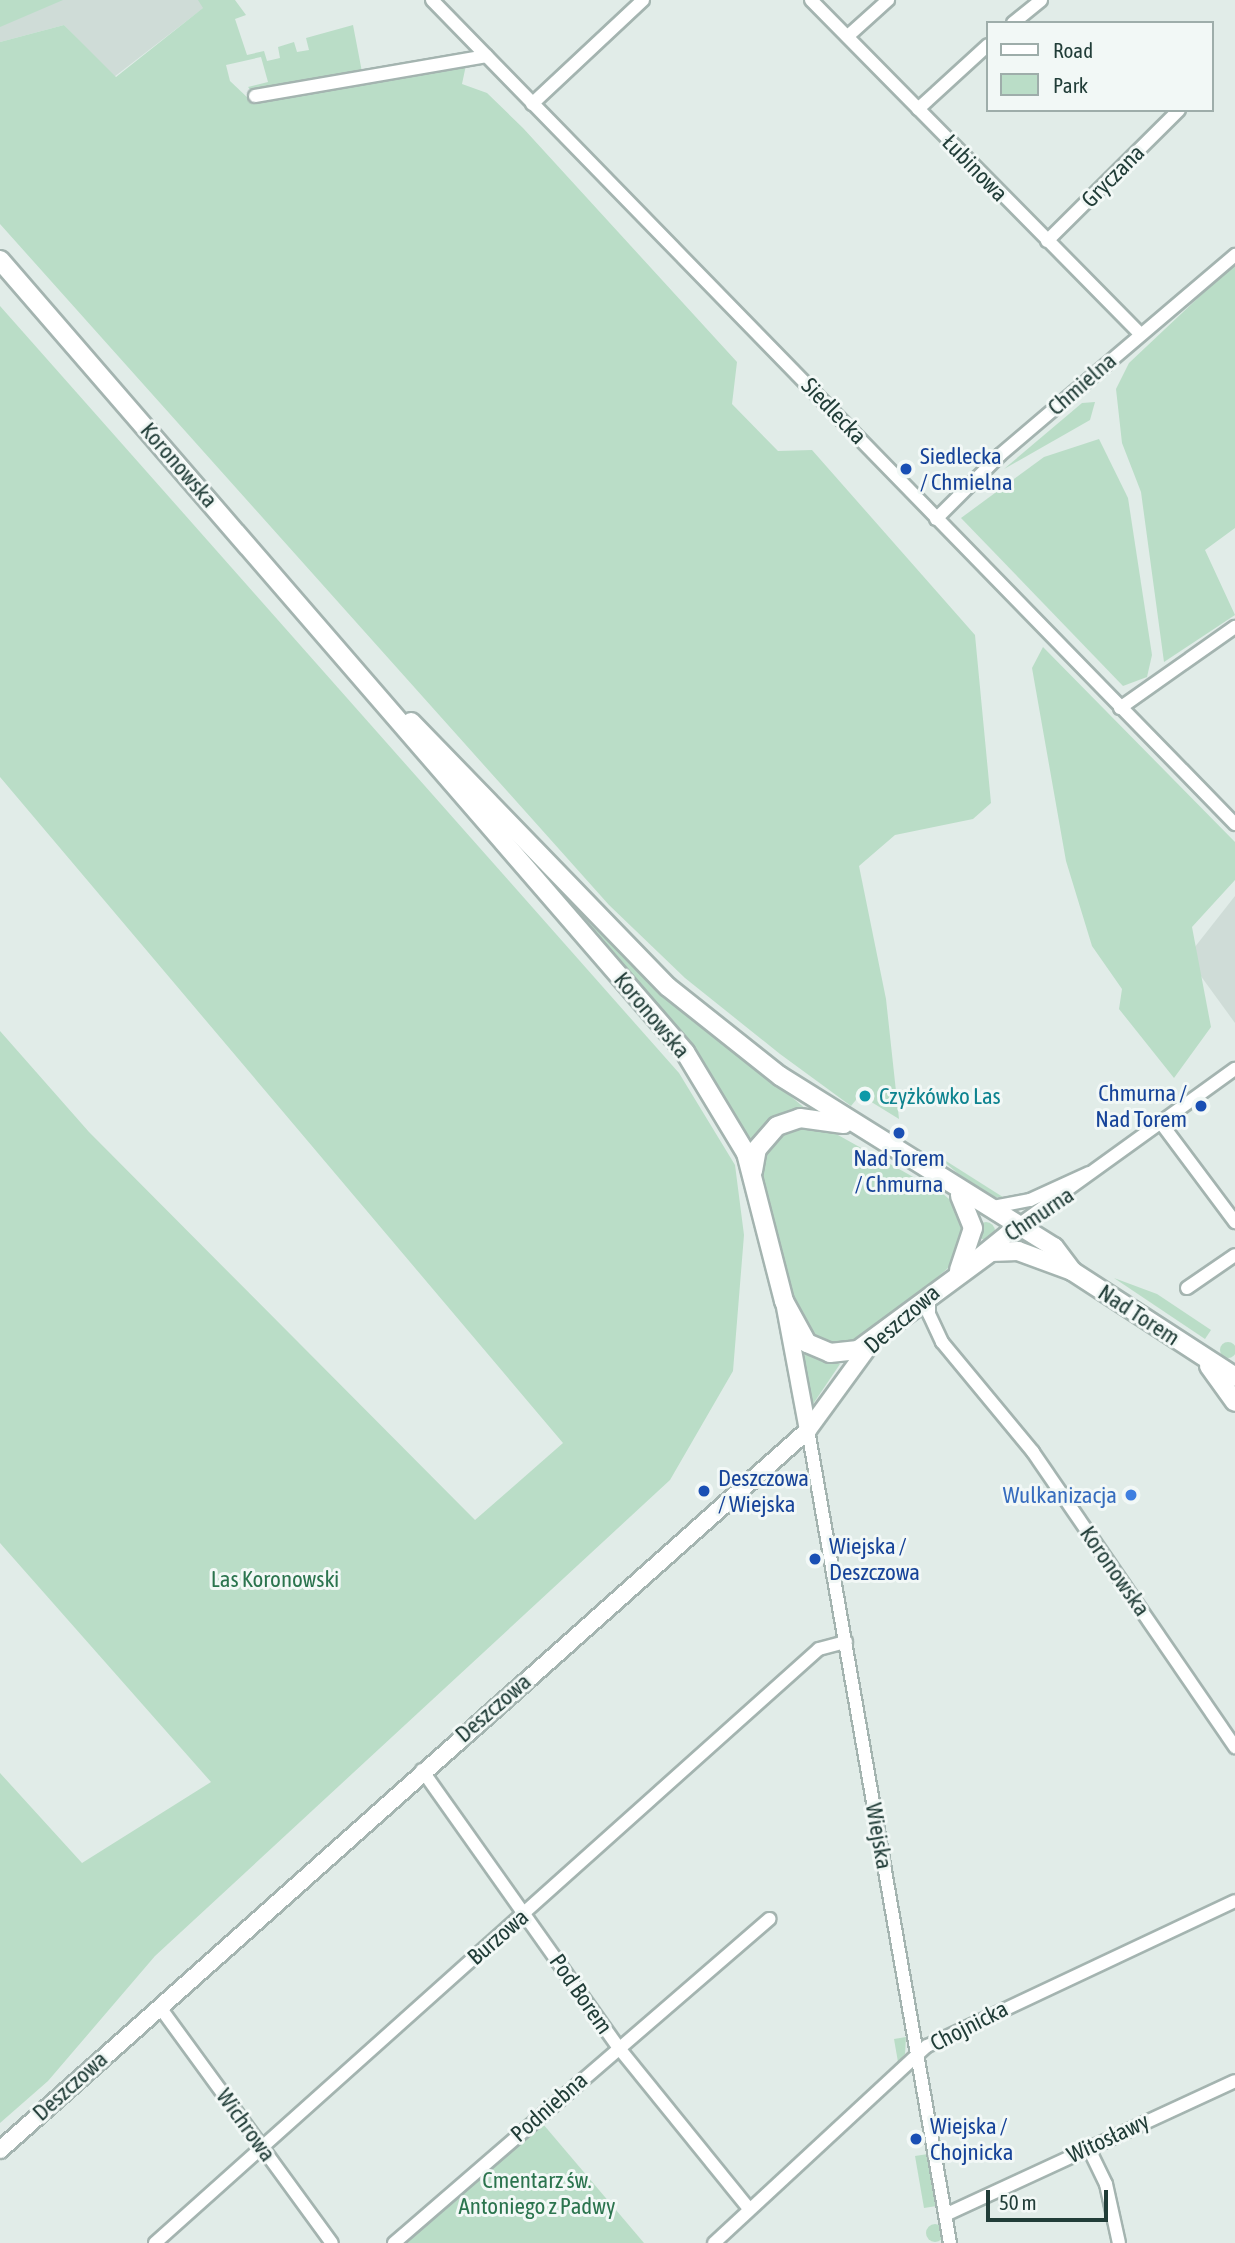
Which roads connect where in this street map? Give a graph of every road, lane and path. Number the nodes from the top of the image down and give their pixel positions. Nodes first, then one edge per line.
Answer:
1 (432, 0) edge
2 (643, 0) edge
3 (811, 0) edge
4 (887, 0) edge
5 (1041, 0) edge
6 (1015, 21) edge
7 (848, 36) junction
8 (986, 47) edge
9 (486, 56) junction
10 (256, 96) dead end
11 (531, 104) junction
12 (918, 108) junction
13 (1177, 112) edge
14 (1047, 241) junction
15 (1235, 254) edge
16 (0, 260) edge
17 (1140, 334) junction
18 (936, 519) junction
19 (1235, 627) edge
20 (358, 671) junction
21 (1120, 708) junction
22 (1235, 824) edge
23 (1235, 1069) edge
24 (1161, 1124) junction
25 (854, 1127) junction
26 (1102, 1167) junction
27 (753, 1171) junction
28 (959, 1193) junction
29 (985, 1208) junction
30 (1235, 1222) edge
31 (1017, 1226) junction
32 (1235, 1255) edge
33 (975, 1259) junction
34 (1072, 1271) junction
35 (957, 1273) junction
36 (1187, 1288) dead end
37 (929, 1294) junction
38 (784, 1301) junction
39 (871, 1343) junction
40 (1205, 1360) junction
41 (1235, 1377) edge
42 (1235, 1402) edge
43 (808, 1430) junction
44 (846, 1642) junction
45 (1235, 1747) edge
46 (422, 1770) junction
47 (1235, 1900) edge
48 (524, 1914) junction
49 (770, 1919) dead end
50 (159, 2006) junction
51 (618, 2047) junction
52 (917, 2055) junction
53 (1235, 2081) edge
54 (262, 2147) junction
55 (1088, 2147) junction
56 (0, 2150) edge
57 (749, 2210) junction
58 (945, 2215) junction
59 (155, 2243) edge
60 (332, 2243) edge
61 (394, 2243) edge
62 (714, 2243) edge
63 (950, 2243) edge
64 (1119, 2243) edge

1 - 9 street, Siedlecka
2 - 11 street
3 - 7 street, Łubinowa
4 - 7 street
5 - 6 street
7 - 12 street, Łubinowa
8 - 12 street
9 - 10 street
9 - 11 street, Siedlecka
11 - 18 street, Siedlecka
12 - 14 street, Łubinowa
13 - 14 street, Gryczana
14 - 17 street, Łubinowa
15 - 17 street, Chmielna
16 - 20 main road, Koronowska
17 - 18 street, Chmielna
18 - 21 street, Siedlecka
19 - 21 street
20 - 25 main road, Koronowska
20 - 27 main road, Koronowska
21 - 22 street, Siedlecka
23 - 24 street, Chmurna
24 - 26 street, Chmurna
24 - 30 street
25 - 27 main road
25 - 28 main road, Koronowska
26 - 29 street, Chmurna
26 - 31 street, Chmurna
27 - 38 main road, Koronowska
28 - 29 main road, Koronowska
28 - 35 main road
29 - 31 main road, Koronowska
31 - 33 street, Chmurna
31 - 34 main road, Nad Torem
32 - 36 street
33 - 34 main road, Nad Torem
33 - 35 main road, Deszczowa
34 - 40 main road, Nad Torem
35 - 37 main road, Deszczowa
37 - 39 main road, Deszczowa
37 - 45 street, Koronowska
38 - 39 main road
38 - 43 street, Koronowska
39 - 43 street, Deszczowa
40 - 41 main road, Nad Torem
40 - 42 main road, Nad Torem
43 - 44 street, Wiejska
43 - 46 street, Deszczowa
44 - 48 street, Burzowa
44 - 52 street, Wiejska
46 - 48 street, Pod Borem
46 - 50 street, Deszczowa
47 - 52 street, Chojnicka
48 - 51 street, Pod Borem
48 - 54 street, Burzowa
49 - 51 street, Podniebna
50 - 54 street, Wichrowa
50 - 56 street, Deszczowa
51 - 57 street, Pod Borem
51 - 61 street, Podniebna
52 - 57 street, Chojnicka
52 - 58 street, Wiejska
53 - 55 street, Witosławy
54 - 59 street, Burzowa
54 - 60 street, Wichrowa
55 - 58 street, Witosławy
55 - 64 street
57 - 62 street, Chojnicka
58 - 63 street, Wiejska

